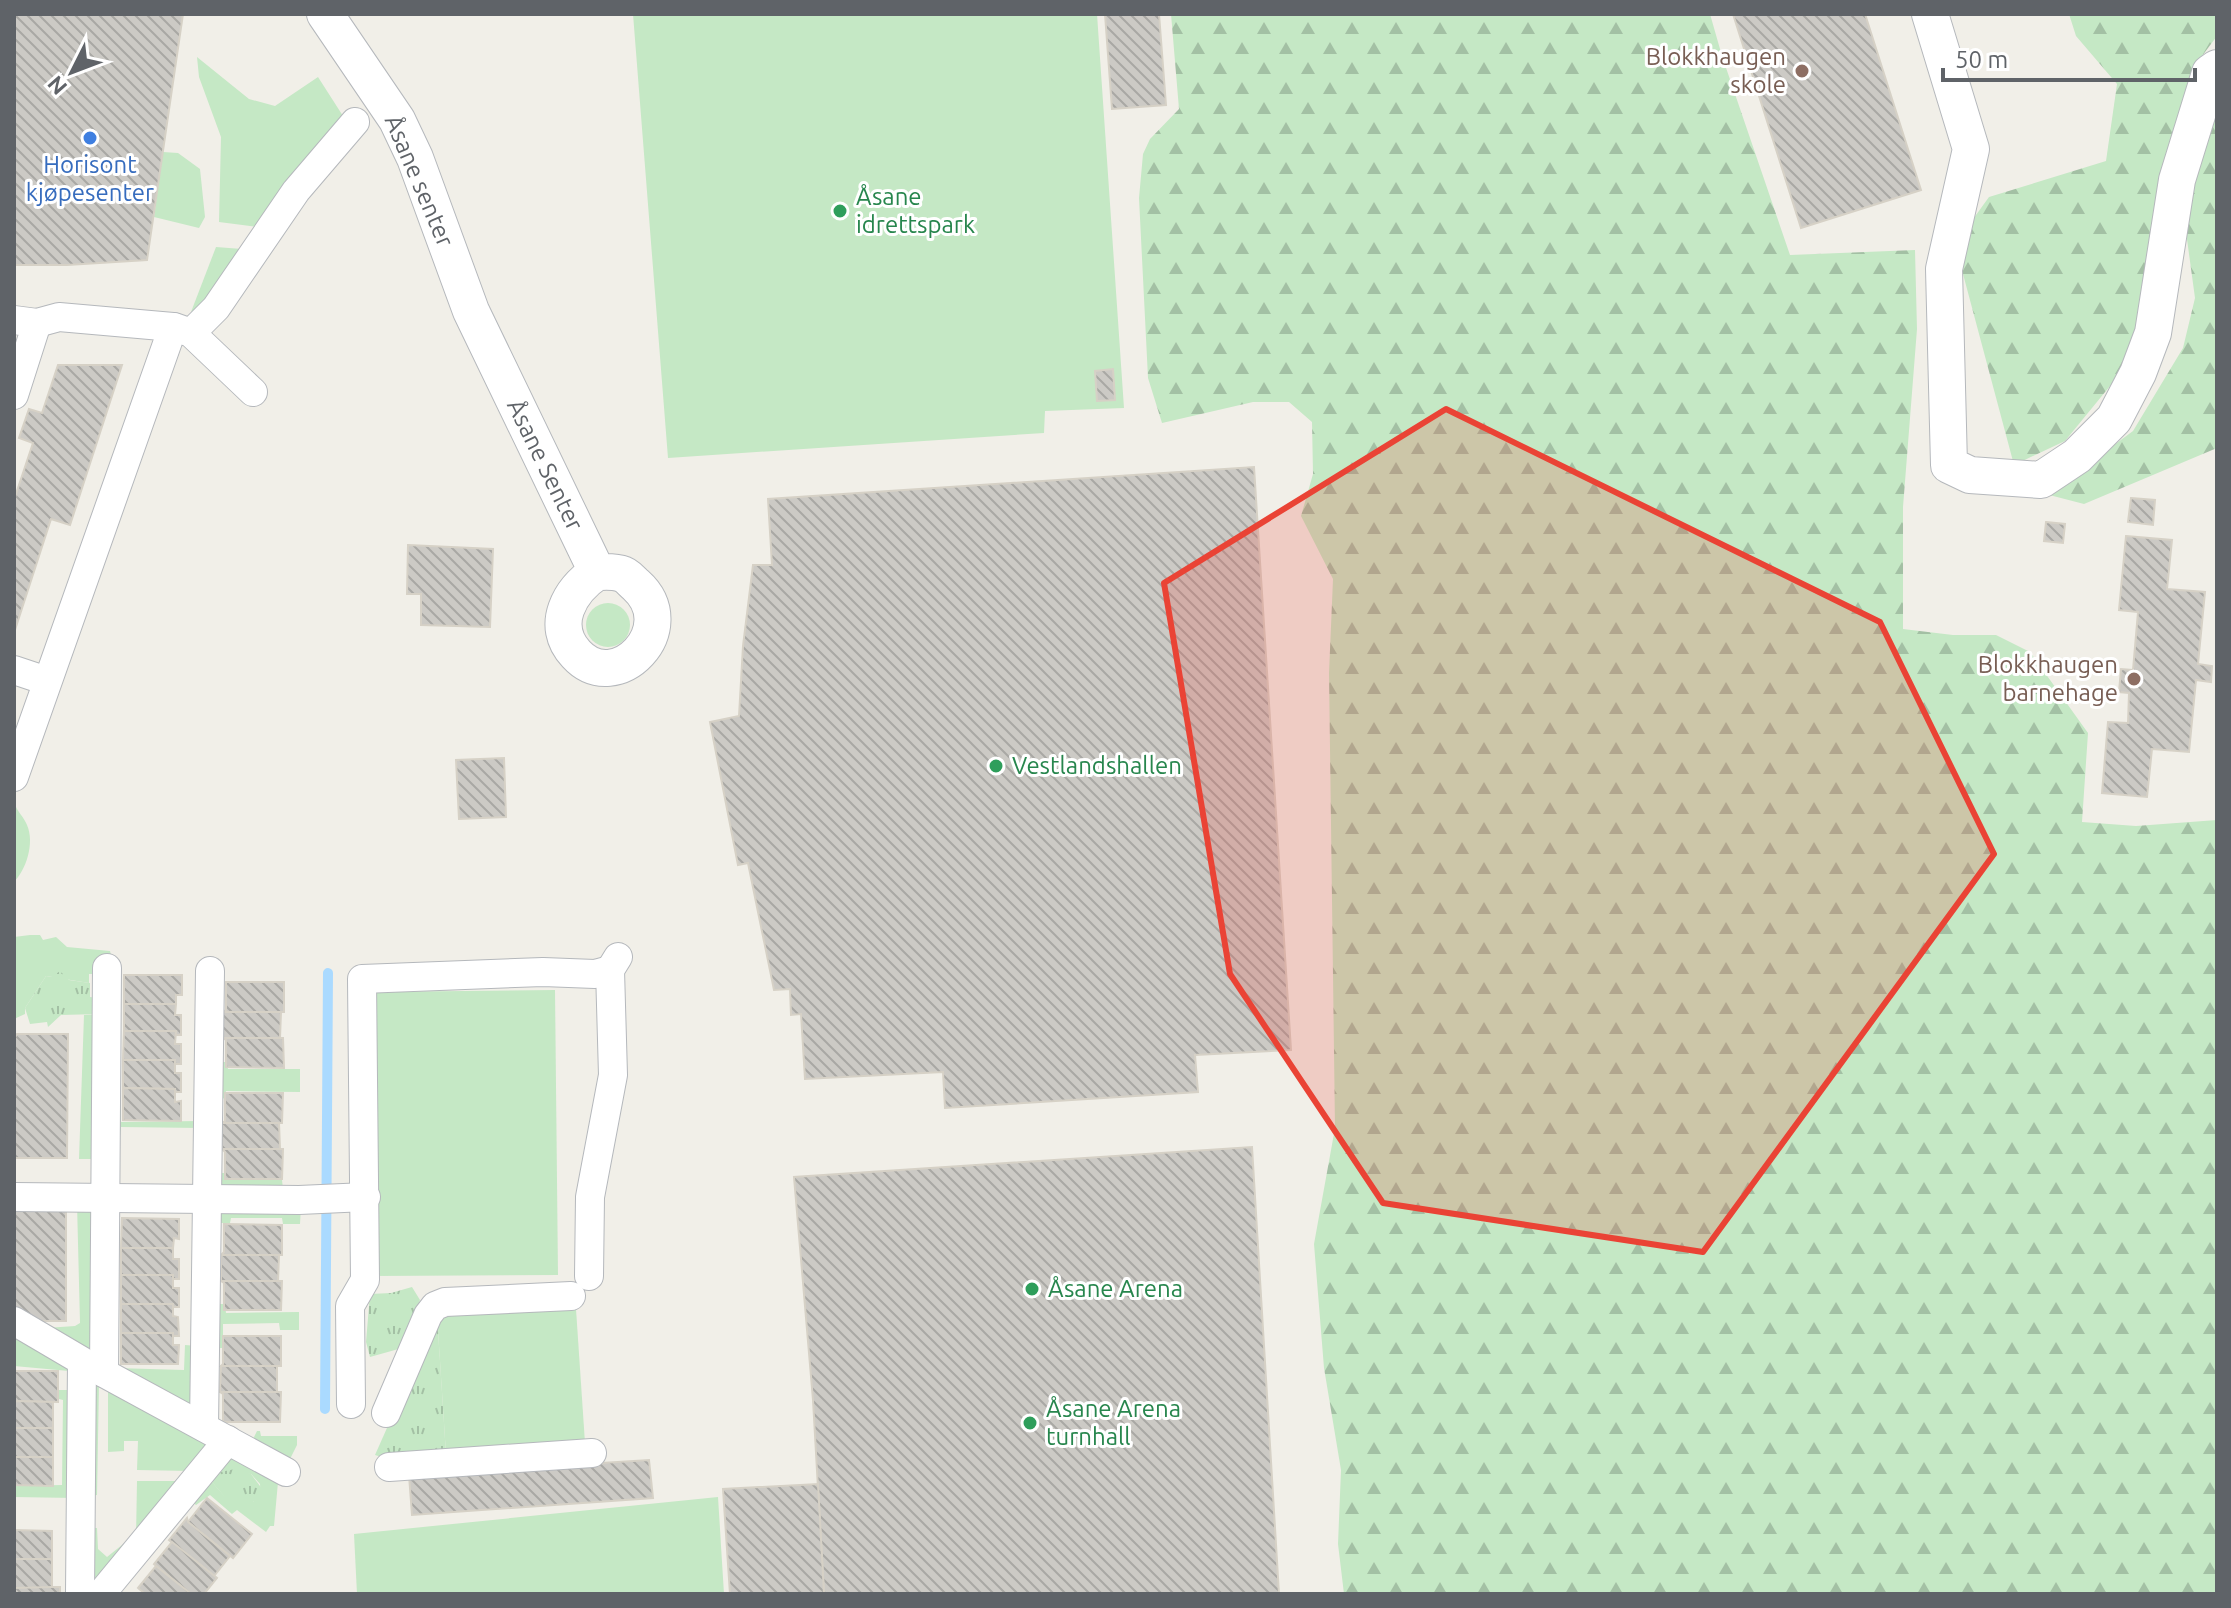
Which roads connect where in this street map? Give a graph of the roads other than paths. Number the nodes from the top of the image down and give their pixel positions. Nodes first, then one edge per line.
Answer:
1 (1930, 14) edge
2 (339, 18) edge
3 (2217, 68) edge
4 (355, 122) dead end
5 (25, 322) edge
6 (190, 336) junction
7 (494, 359) joint
8 (253, 392) dead end
9 (14, 395) edge
10 (597, 572) dead end
11 (14, 670) edge
12 (47, 681) junction
13 (14, 777) edge
14 (107, 968) dead end
15 (210, 971) dead end
16 (14, 1197) edge
17 (105, 1197) junction
18 (207, 1198) junction
19 (354, 1198) junction
20 (14, 1321) edge
21 (93, 1367) junction
22 (351, 1404) dead end
23 (386, 1413) dead end
24 (216, 1434) junction
25 (592, 1453) dead end
26 (389, 1467) dead end
27 (286, 1472) dead end
28 (80, 1594) edge
29 (101, 1594) edge

1 - 3 street
2 - 7 street, Åsane senter
4 - 6 street
5 - 6 street
5 - 9 street
6 - 8 street
6 - 12 street
7 - 10 street, Åsane Senter
11 - 12 street
12 - 13 street
14 - 17 street
15 - 18 street
16 - 17 street
17 - 18 street
17 - 21 street
18 - 19 street
18 - 24 street
19 - 22 street
19 - 23 street
20 - 21 street
21 - 24 street
21 - 28 street
24 - 27 street
24 - 29 street
25 - 26 street

